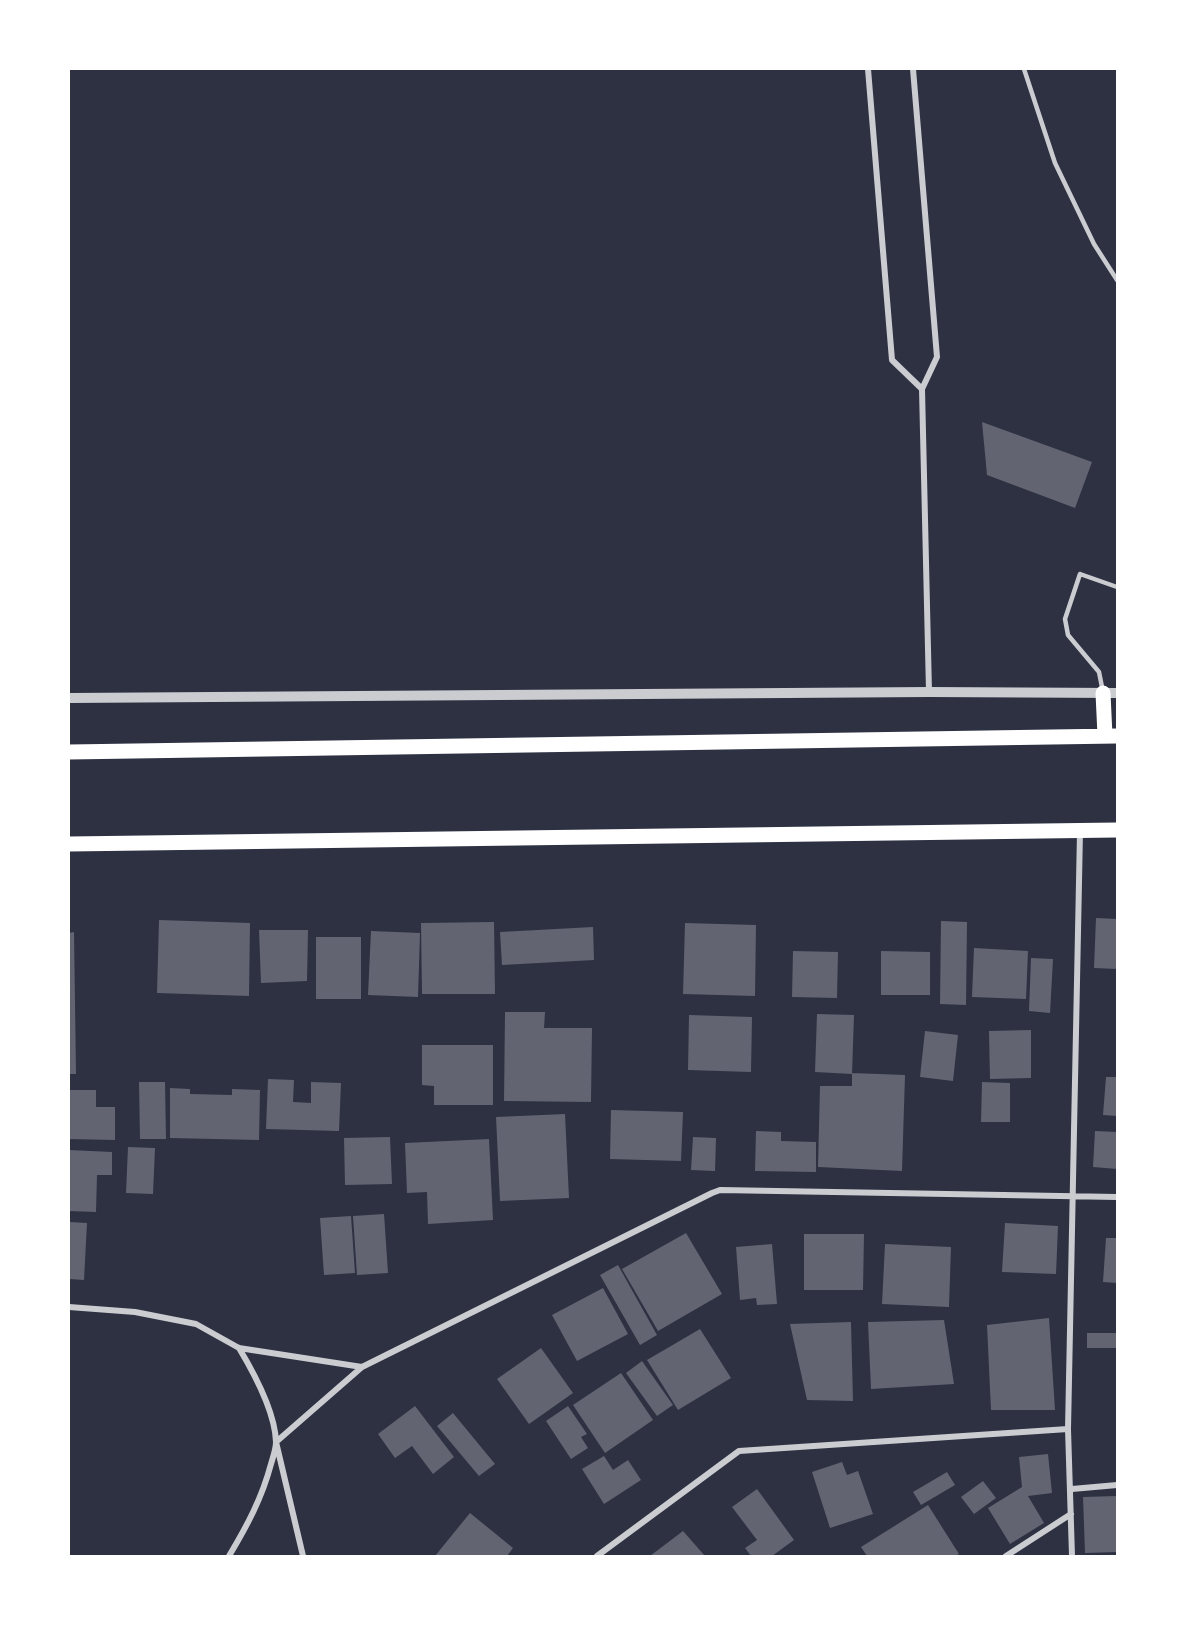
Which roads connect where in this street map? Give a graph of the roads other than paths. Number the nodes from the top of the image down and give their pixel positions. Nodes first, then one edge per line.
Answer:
1 (868, 69) edge
2 (914, 69) edge
3 (1024, 69) edge
4 (1117, 280) edge
5 (922, 389) junction
6 (1117, 587) edge
7 (929, 692) junction
8 (1110, 693) edge
9 (69, 699) edge
10 (1111, 736) edge
11 (69, 752) edge
12 (1117, 830) edge
13 (1080, 832) junction
14 (69, 844) edge
15 (1072, 1197) junction
16 (1117, 1197) edge
17 (69, 1307) edge
18 (239, 1348) junction
19 (362, 1367) junction
20 (1068, 1429) junction
21 (276, 1442) junction
22 (1117, 1485) edge
23 (1072, 1489) junction
24 (1071, 1514) junction
25 (229, 1556) edge
26 (303, 1556) edge
27 (597, 1556) edge
28 (1006, 1556) edge
29 (1071, 1556) edge

1 - 5 street
2 - 5 street
3 - 4 lane
5 - 7 street
6 - 8 lane
7 - 8 street
7 - 9 street
8 - 10 main road
10 - 11 main road
12 - 13 main road
13 - 14 main road
13 - 15 street
15 - 16 street
15 - 19 street
15 - 20 street
17 - 18 street
18 - 19 street
18 - 21 street
19 - 21 street
20 - 23 street
20 - 27 street
21 - 25 street
21 - 26 street
22 - 23 street
23 - 24 street
24 - 28 street
24 - 29 street

